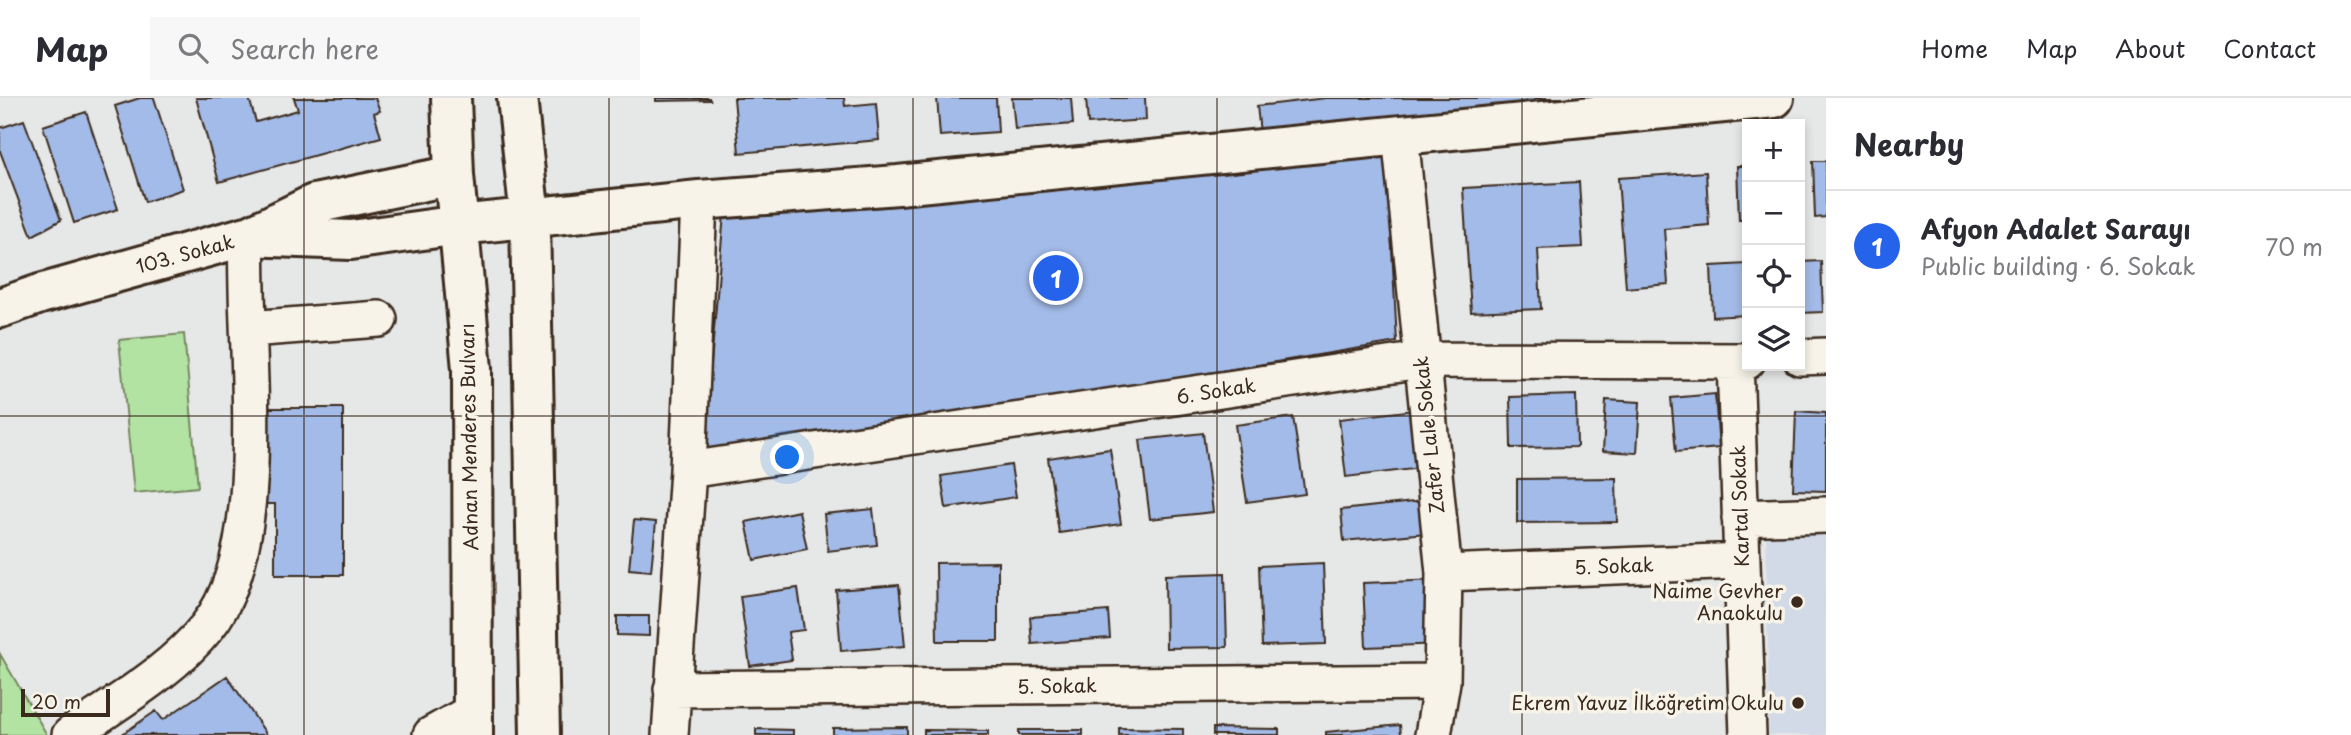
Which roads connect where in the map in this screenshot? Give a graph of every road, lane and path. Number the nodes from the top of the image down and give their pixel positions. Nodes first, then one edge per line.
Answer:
1 (450, 98) edge
2 (517, 98) edge
3 (1774, 98) edge
4 (1401, 134) junction
5 (454, 175) junction
6 (699, 200) junction
7 (530, 218) junction
8 (459, 225) junction
9 (247, 236) junction
10 (0, 308) edge
11 (379, 319) dead end
12 (249, 329) junction
13 (1826, 356) edge
14 (1805, 357) edge
15 (1420, 360) junction
16 (1741, 361) edge
17 (688, 470) junction
18 (1826, 515) edge
19 (1740, 518) junction
20 (1742, 561) junction
21 (1444, 573) junction
22 (1442, 682) junction
23 (672, 689) junction
24 (473, 724) edge
25 (70, 735) edge
26 (431, 735) edge
27 (541, 735) edge
28 (670, 735) edge
29 (1433, 735) edge
30 (1748, 735) edge

1 - 5 main road, Adnan Menderes Bulvarı
2 - 7 main road
3 - 4 main road, 103. Sokak
4 - 6 main road, 103. Sokak
4 - 15 street, Zafer Lale Sokak
5 - 8 main road, Adnan Menderes Bulvarı
5 - 9 main road
6 - 7 main road, 103. Sokak
6 - 17 street
7 - 8 main road, 103. Sokak
7 - 27 main road
8 - 9 main road, 103. Sokak
8 - 24 main road, Adnan Menderes Bulvarı
9 - 10 main road, 103. Sokak
9 - 12 street
11 - 12 street
12 - 25 street
13 - 14 street
15 - 16 street, 6. Sokak
15 - 17 street, 6. Sokak
15 - 21 street, Zafer Lale Sokak
16 - 19 street, Kartal Sokak
17 - 23 street
18 - 19 street
19 - 20 street, Kartal Sokak
20 - 21 street, 5. Sokak
20 - 30 street, Kartal Sokak
21 - 22 street, Zafer Lale Sokak
22 - 23 street, 5. Sokak
22 - 29 street, Zafer Lale Sokak
23 - 28 street
24 - 26 street

